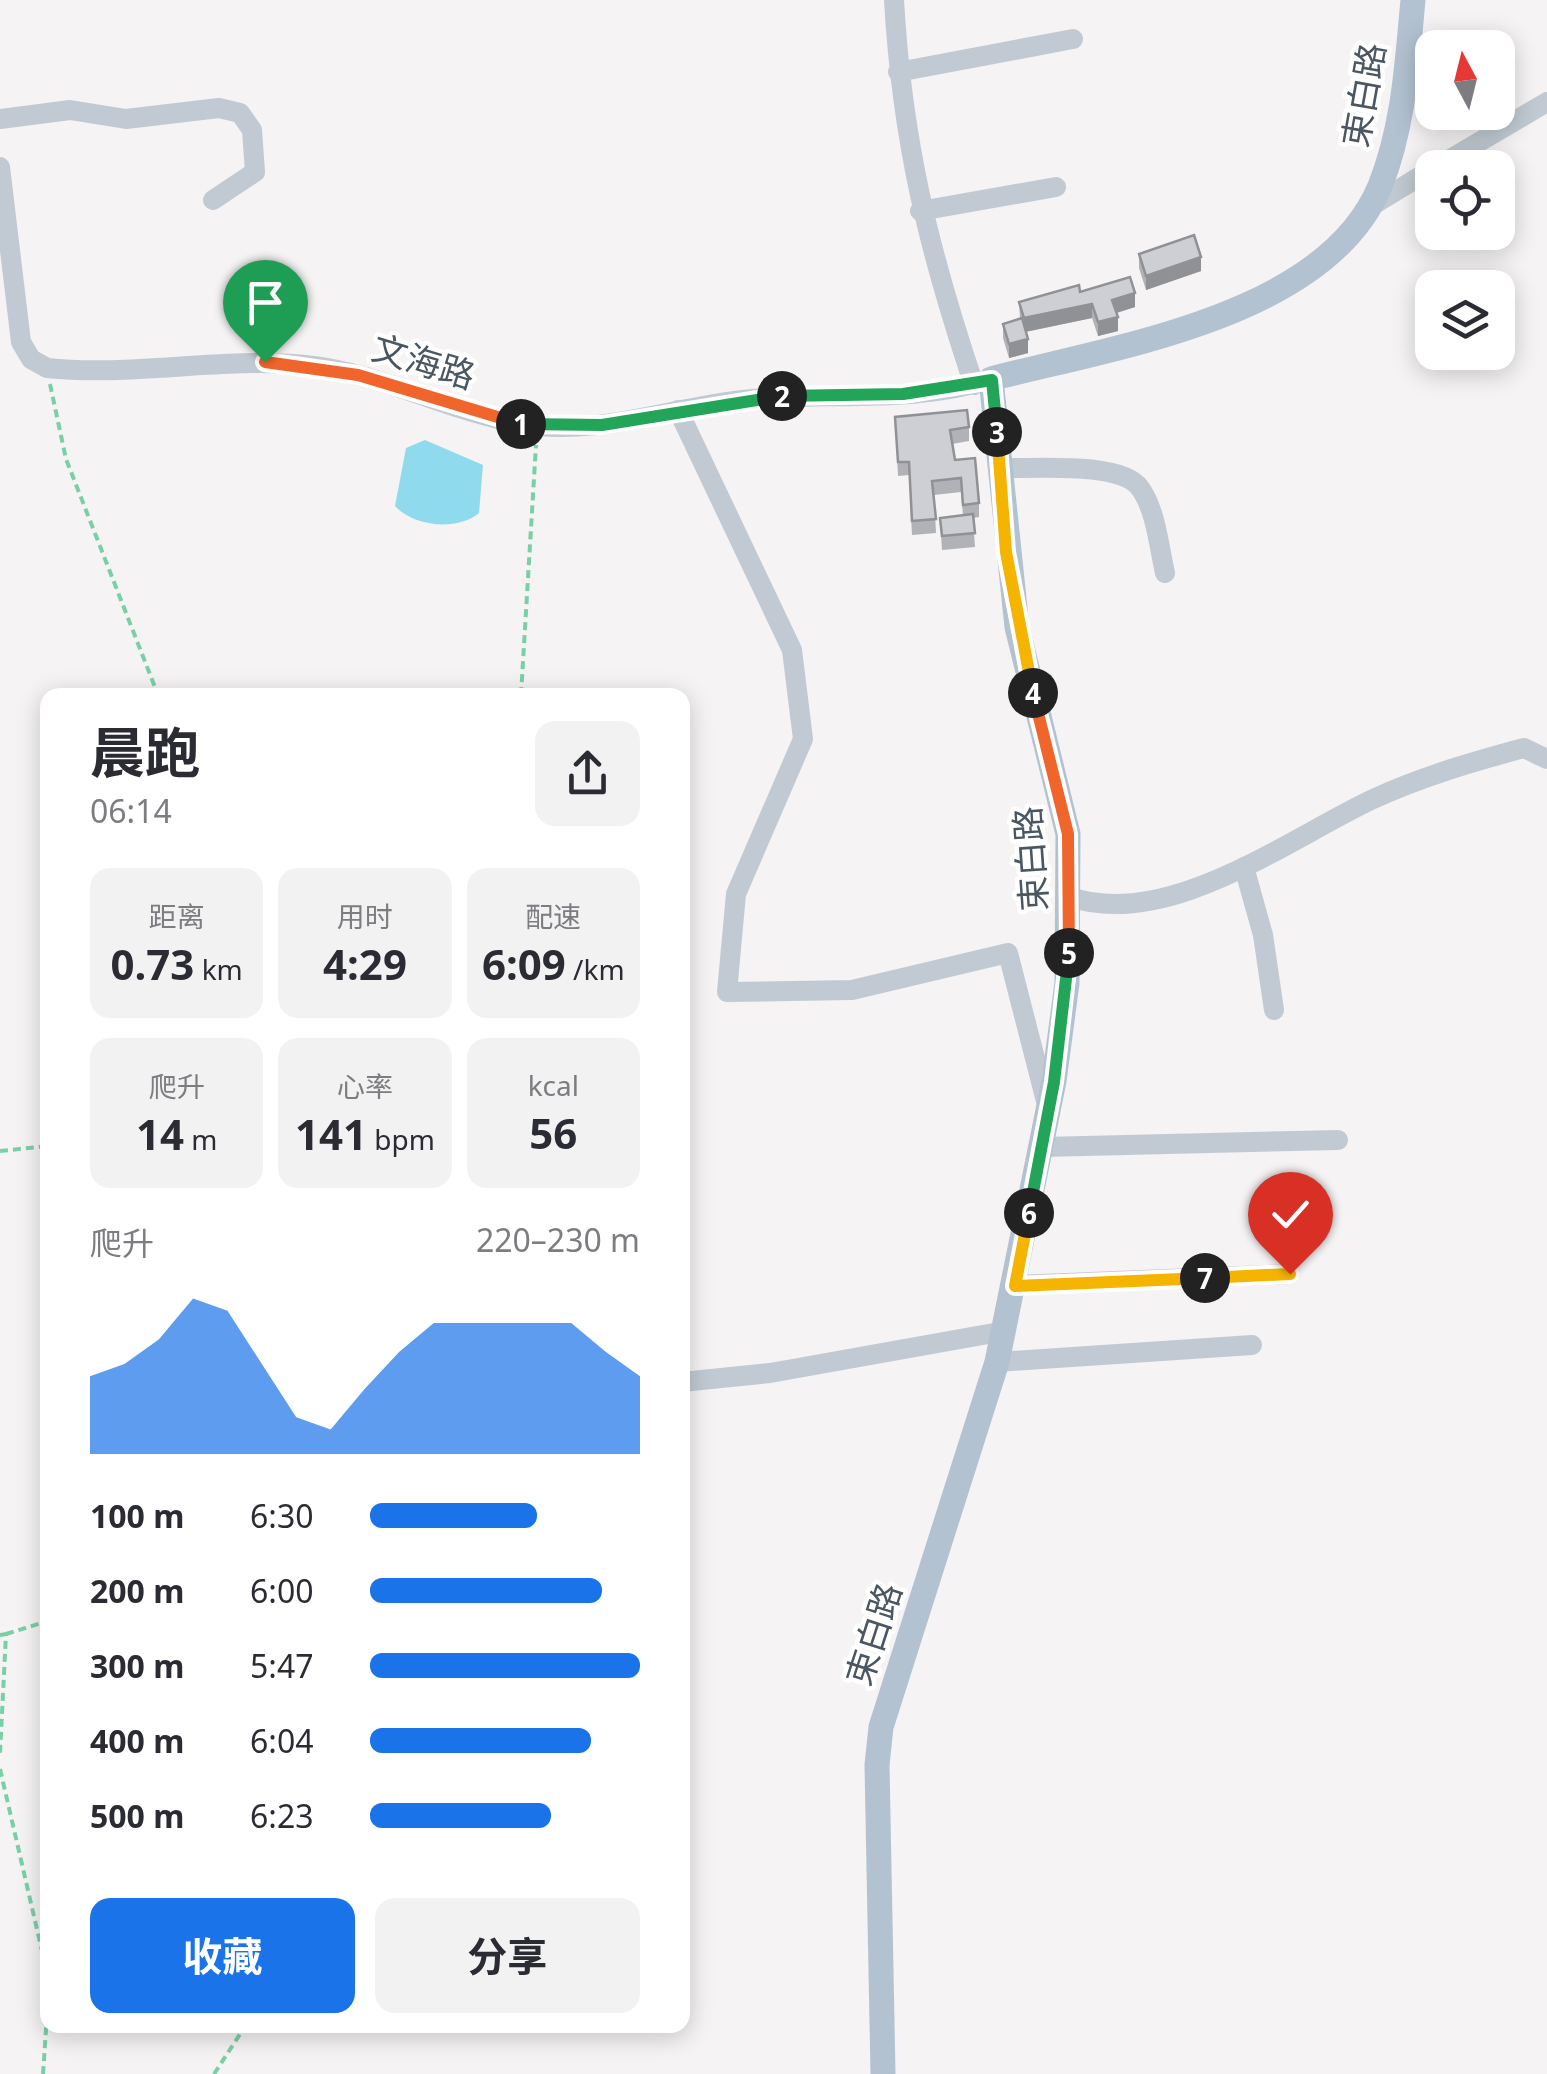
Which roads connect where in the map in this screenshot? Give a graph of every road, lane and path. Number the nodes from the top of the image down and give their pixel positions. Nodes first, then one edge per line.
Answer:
1 (894, 0) edge
2 (1413, 0) edge
3 (1073, 39) dead end
4 (898, 72) junction
5 (1547, 102) edge
6 (0, 119) edge
7 (1465, 150) edge
8 (0, 167) edge
9 (1415, 180) edge
10 (1056, 187) dead end
11 (214, 200) dead end
12 (1368, 208) junction
13 (920, 211) junction
14 (8, 298) edge
15 (47, 368) junction
16 (983, 382) junction
17 (678, 410) junction
18 (538, 425) junction
19 (1002, 468) junction
20 (1166, 572) dead end
21 (155, 688) edge
22 (521, 688) edge
23 (1547, 759) edge
24 (1244, 868) junction
25 (1070, 897) junction
26 (1274, 1010) dead end
27 (1048, 1112) junction
28 (1338, 1140) dead end
29 (1042, 1146) junction
30 (40, 1147) edge
31 (0, 1150) edge
32 (1290, 1274) dead end
33 (1015, 1286) junction
34 (1005, 1331) junction
35 (1252, 1346) dead end
36 (997, 1362) junction
37 (690, 1381) edge
38 (40, 1623) edge
39 (3, 1635) edge
40 (0, 1753) edge
41 (0, 1769) edge
42 (40, 1942) edge
43 (46, 2033) edge
44 (241, 2033) edge
45 (43, 2074) edge
46 (214, 2074) edge
47 (883, 2074) edge

1 - 4 street
2 - 12 main road, 束白路
3 - 4 street
4 - 13 street
5 - 7 street
6 - 11 street
8 - 14 street
9 - 12 street
10 - 13 street
12 - 16 main road, 束白路
13 - 16 street
14 - 15 street
15 - 18 street, 文海路
15 - 21 path
16 - 17 street, 文海路
16 - 19 main road, 束白路
17 - 18 street, 文海路
17 - 27 street
18 - 22 path
19 - 20 street
19 - 25 main road, 束白路
23 - 24 street
24 - 25 street
24 - 26 street
25 - 27 main road, 束白路
27 - 29 main road, 束白路
28 - 29 street
29 - 33 main road, 束白路
30 - 31 path
32 - 33 street
33 - 34 main road, 束白路
34 - 36 main road, 束白路
34 - 37 street
35 - 36 street
36 - 47 main road, 束白路
38 - 39 path
39 - 40 path
41 - 42 path
43 - 45 path
44 - 46 path

